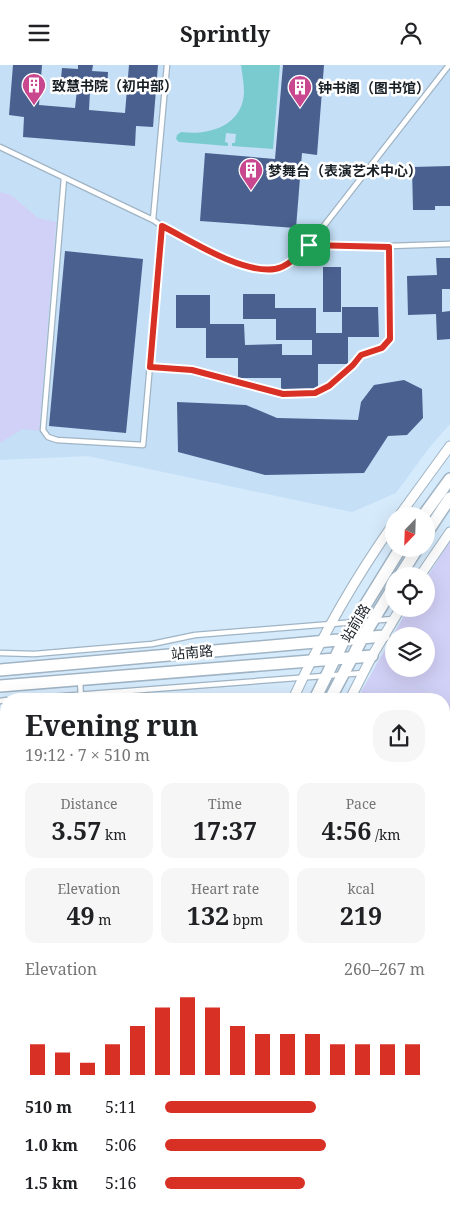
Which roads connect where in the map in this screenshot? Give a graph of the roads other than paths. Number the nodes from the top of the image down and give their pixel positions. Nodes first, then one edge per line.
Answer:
1 (167, 65) edge
2 (449, 65) edge
3 (0, 147) edge
4 (64, 178) junction
5 (153, 220) junction
6 (162, 226) junction
7 (450, 244) edge
8 (309, 245) junction
9 (389, 247) junction
10 (150, 367) junction
11 (450, 446) edge
12 (450, 479) edge
13 (450, 498) edge
14 (406, 507) edge
15 (429, 507) edge
16 (435, 521) edge
17 (450, 533) edge
18 (385, 538) edge
19 (395, 557) edge
20 (426, 567) edge
21 (385, 601) edge
22 (393, 619) joint
23 (373, 621) junction
24 (355, 622) junction
25 (332, 623) junction
26 (384, 636) junction
27 (363, 637) junction
28 (346, 638) junction
29 (322, 640) junction
30 (0, 653) edge
31 (372, 656) junction
32 (352, 657) junction
33 (334, 659) junction
34 (310, 662) junction
35 (0, 670) edge
36 (363, 673) junction
37 (342, 675) junction
38 (326, 676) junction
39 (302, 678) junction
40 (80, 679) junction
41 (0, 686) edge
42 (81, 693) edge
43 (128, 693) edge
44 (296, 693) edge
45 (317, 693) edge
46 (333, 693) edge
47 (353, 693) edge

1 - 5 lane
2 - 8 lane
3 - 4 lane
4 - 5 lane
4 - 10 lane
5 - 6 lane
6 - 8 lane
6 - 10 lane
7 - 9 lane
8 - 9 lane
9 - 10 lane
11 - 14 street
12 - 15 street
13 - 16 street
17 - 20 street
18 - 25 street
19 - 24 street, 站前路
21 - 23 street, 站前路
22 - 23 lane
22 - 26 street
23 - 24 lane
23 - 27 street, 站前路
24 - 25 lane
24 - 28 street, 站前路
25 - 29 street
25 - 30 lane
26 - 27 street, 站南路
26 - 31 street
27 - 28 street, 站南路
27 - 32 street, 站前路
28 - 29 street, 站南路
28 - 33 street, 站前路
29 - 34 street
29 - 35 street, 站南路
31 - 32 street, 站南路
31 - 36 street
32 - 33 street, 站南路
32 - 37 street, 站前路
33 - 34 street, 站南路
33 - 38 street, 站前路
34 - 39 street
34 - 40 street, 站南路
36 - 37 lane
36 - 47 street
37 - 38 lane
37 - 46 street, 站前路
38 - 39 lane
38 - 45 street, 站前路
39 - 43 lane
39 - 44 street
40 - 41 street, 站南路
40 - 42 lane

